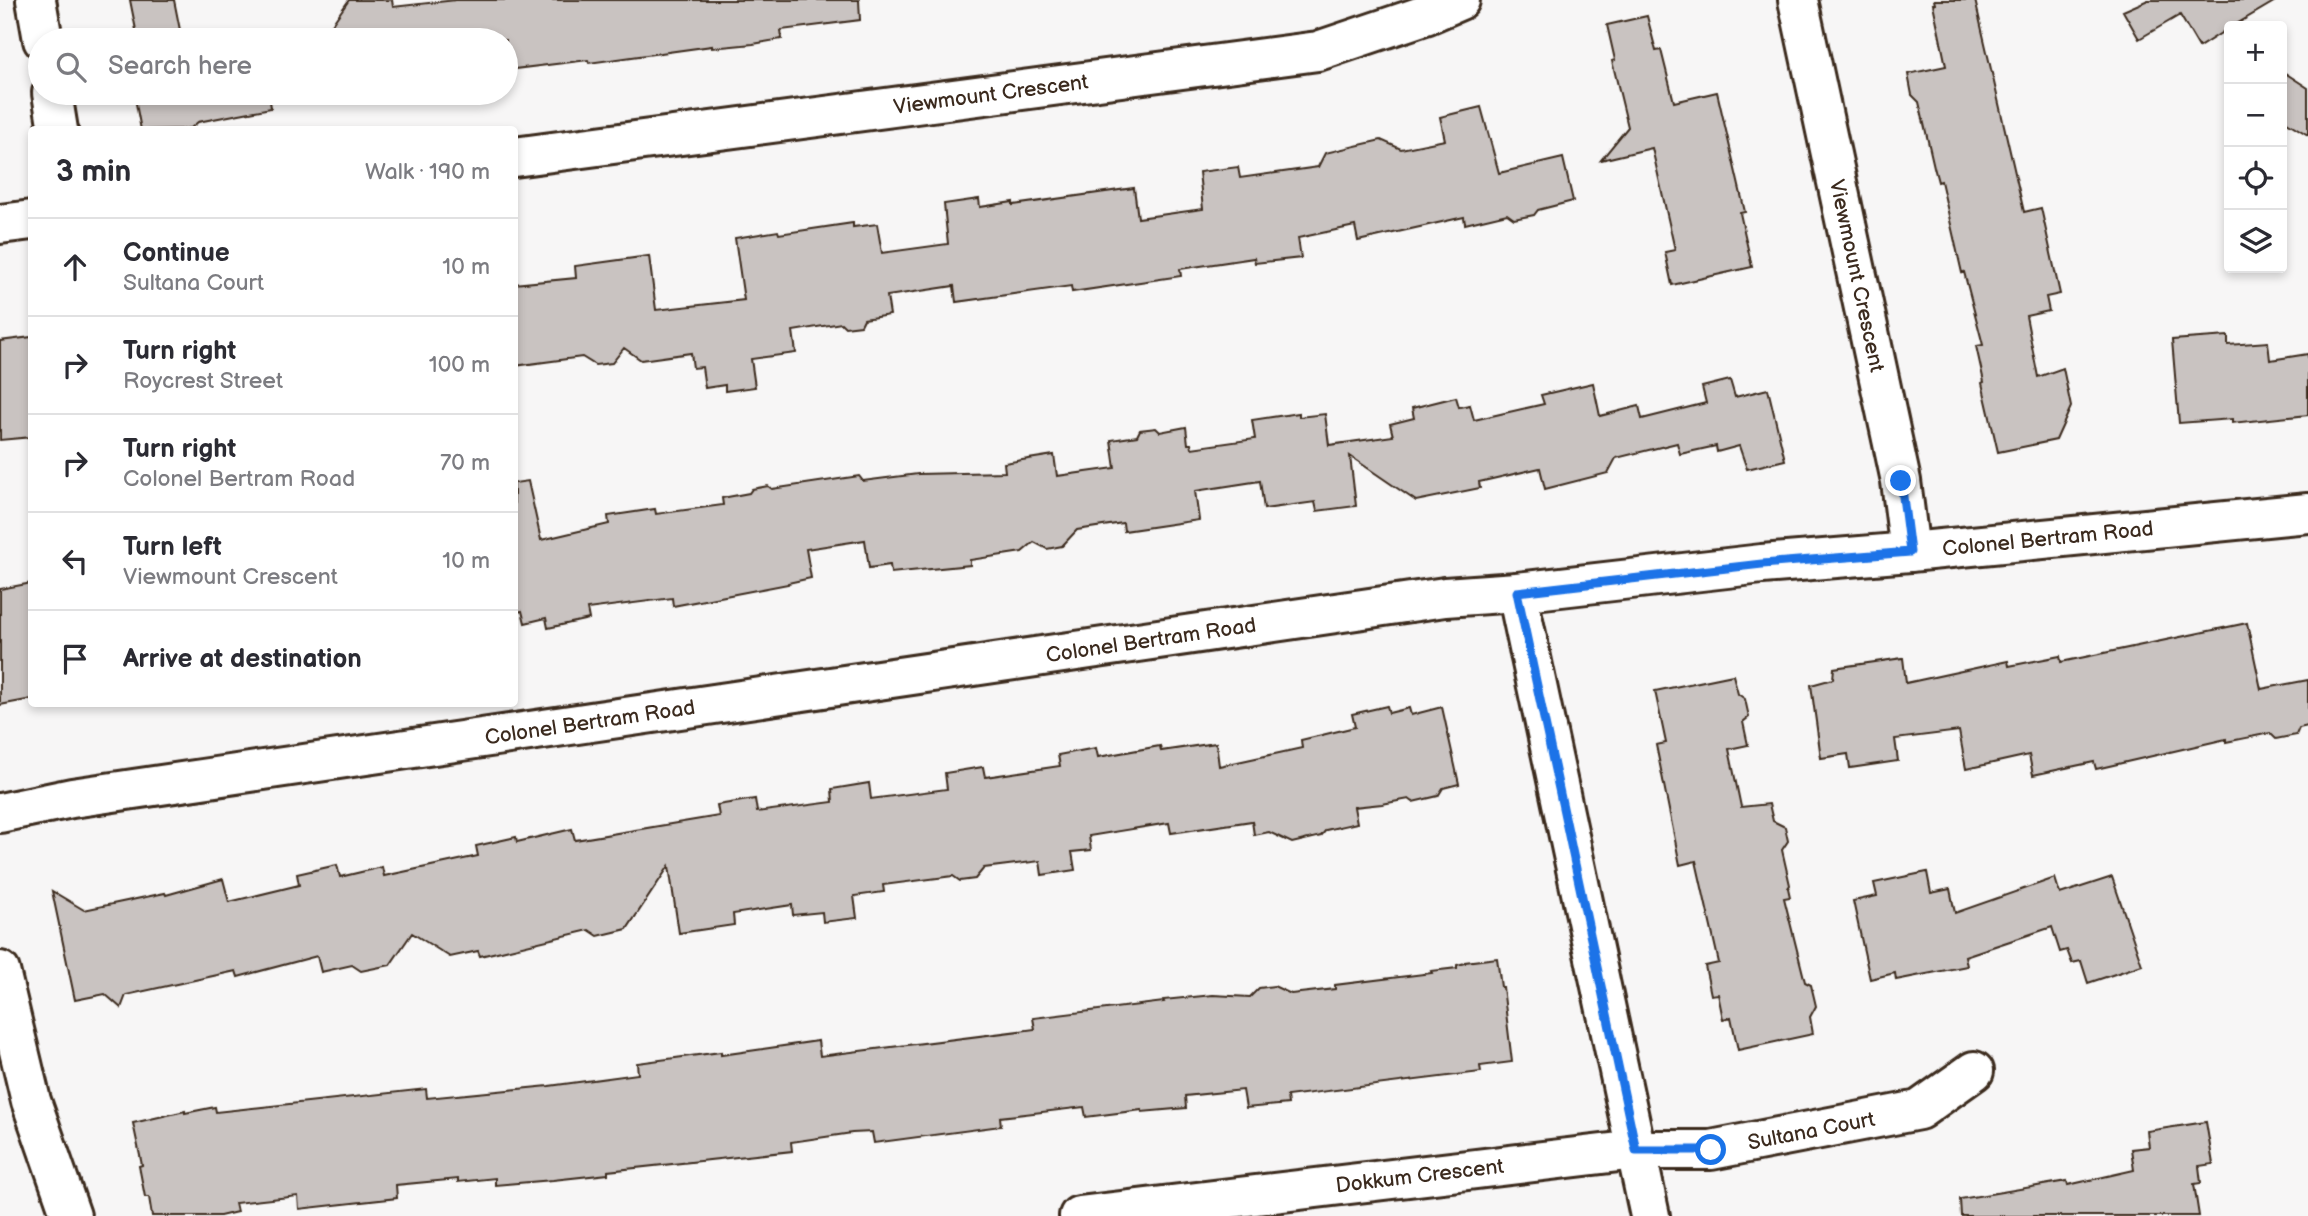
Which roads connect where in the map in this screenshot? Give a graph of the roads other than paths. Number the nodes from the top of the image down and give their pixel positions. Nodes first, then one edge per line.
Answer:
1 (36, 0) edge
2 (1460, 0) edge
3 (1798, 0) edge
4 (41, 28) edge
5 (54, 105) edge
6 (57, 126) edge
7 (518, 156) edge
8 (28, 220) edge
9 (0, 224) edge
10 (2308, 513) edge
11 (1910, 552) junction
12 (1517, 592) junction
13 (0, 813) edge
14 (0, 971) edge
15 (1974, 1071) dead end
16 (1636, 1150) junction
17 (71, 1216) edge
18 (1079, 1216) edge
19 (1650, 1216) edge

1 - 4 street
2 - 7 street, Viewmount Crescent
3 - 11 street, Viewmount Crescent
5 - 6 street
8 - 9 street
10 - 11 street, Colonel Bertram Road
11 - 12 street, Colonel Bertram Road
12 - 13 street, Colonel Bertram Road
12 - 16 street
14 - 17 street
15 - 16 street, Sultana Court
16 - 18 street, Dokkum Crescent
16 - 19 street

